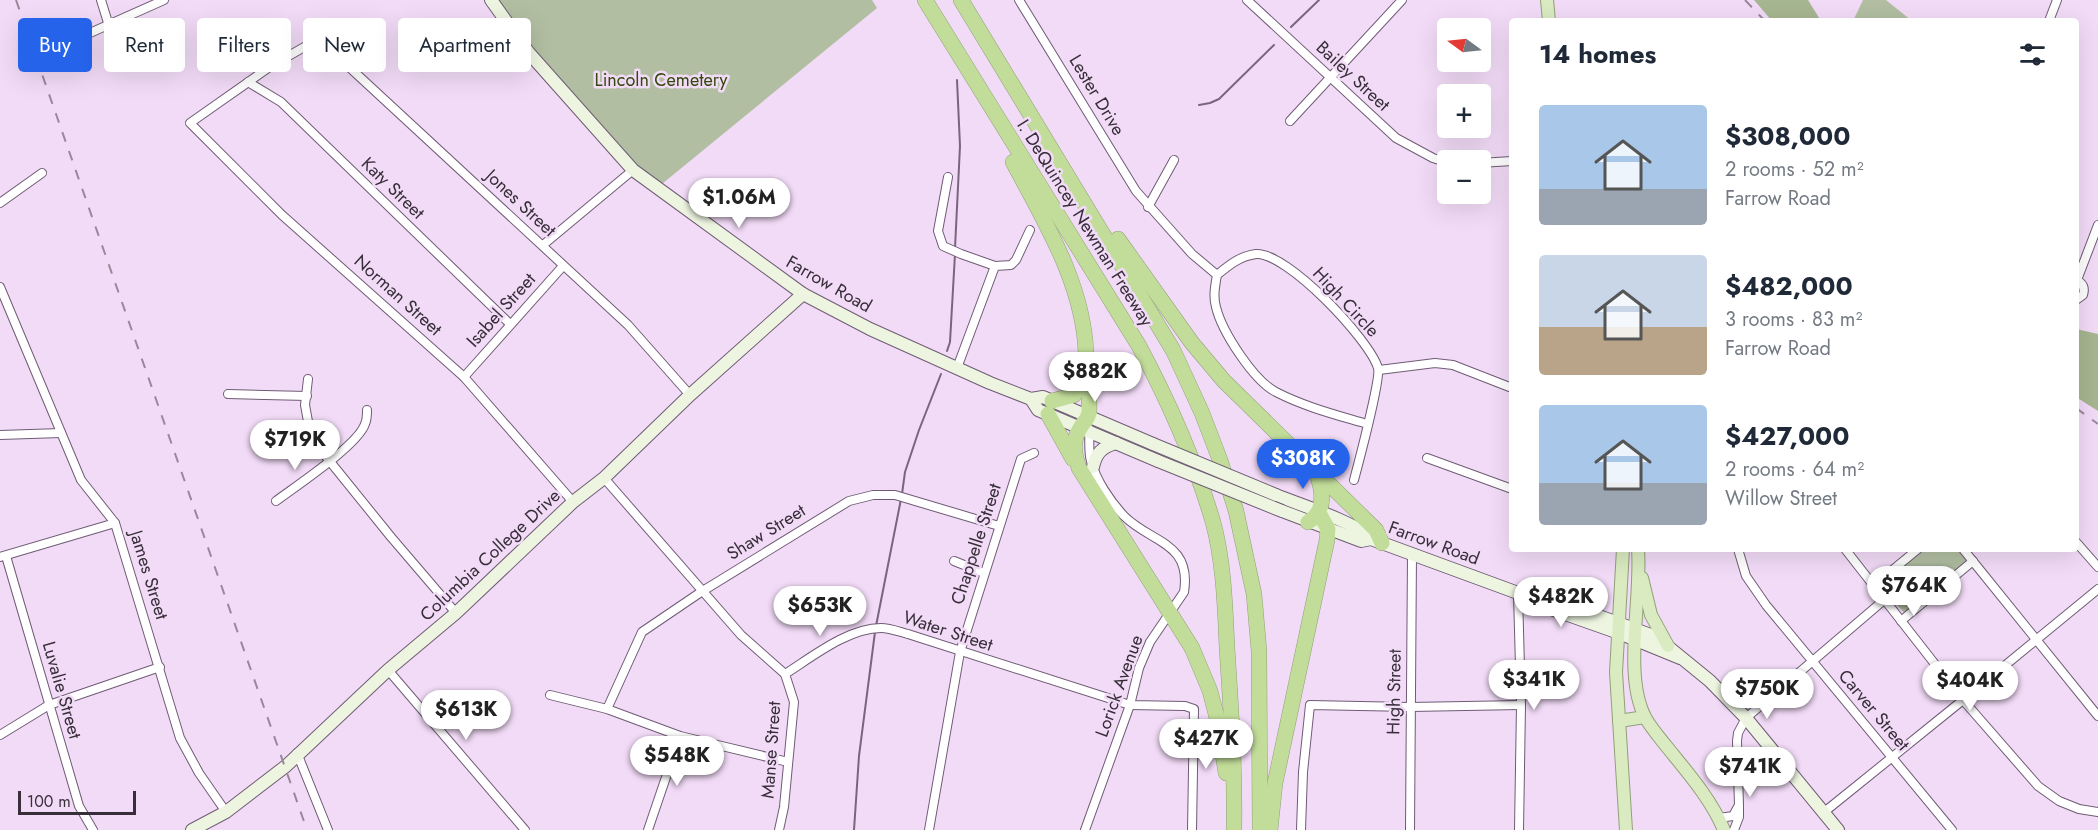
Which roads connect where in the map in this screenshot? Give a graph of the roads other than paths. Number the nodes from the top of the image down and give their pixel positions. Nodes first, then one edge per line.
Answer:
1 (101, 0) edge
2 (164, 0) edge
3 (491, 0) edge
4 (925, 0) edge
5 (961, 0) edge
6 (1019, 0) edge
7 (1246, 0) edge
8 (1402, 0) edge
9 (1547, 0) edge
10 (2057, 0) edge
11 (107, 18) edge
12 (126, 18) edge
13 (1549, 18) edge
14 (2050, 18) edge
15 (1331, 79) junction
16 (248, 82) junction
17 (979, 89) junction
18 (1017, 92) junction
19 (1290, 121) dead end
20 (1437, 159) edge
21 (1174, 160) dead end
22 (1509, 161) edge
23 (1491, 162) edge
24 (633, 170) junction
25 (42, 173) dead end
26 (948, 177) dead end
27 (0, 203) edge
28 (1148, 207) junction
29 (2098, 225) edge
30 (1030, 230) dead end
31 (543, 245) junction
32 (562, 266) junction
33 (995, 266) junction
34 (2079, 272) edge
35 (1217, 275) junction
36 (2079, 282) edge
37 (0, 287) edge
38 (803, 294) junction
39 (2079, 298) edge
40 (510, 324) junction
41 (957, 368) junction
42 (1379, 370) junction
43 (464, 376) junction
44 (1086, 378) junction
45 (308, 379) dead end
46 (1509, 387) edge
47 (228, 394) dead end
48 (690, 395) junction
49 (307, 396) junction
50 (1050, 408) junction
51 (367, 410) dead end
52 (1367, 424) junction
53 (1086, 426) junction
54 (61, 433) junction
55 (0, 435) edge
56 (1116, 443) junction
57 (1034, 453) dead end
58 (1427, 458) dead end
59 (329, 462) junction
60 (1086, 468) junction
61 (1317, 474) junction
62 (604, 478) junction
63 (1354, 480) dead end
64 (1509, 488) edge
65 (276, 501) dead end
66 (573, 502) junction
67 (1314, 517) junction
68 (115, 523) junction
69 (999, 526) junction
70 (1328, 529) junction
71 (1377, 541) junction
72 (2079, 545) edge
73 (1623, 552) edge
74 (1638, 552) edge
75 (1739, 552) edge
76 (1847, 552) edge
77 (1914, 552) edge
78 (1966, 552) edge
79 (1412, 554) junction
80 (3, 556) edge
81 (954, 561) dead end
82 (1973, 561) junction
83 (2098, 567) edge
84 (1639, 570) junction
85 (984, 573) junction
86 (1873, 586) junction
87 (2098, 589) edge
88 (701, 592) junction
89 (1518, 593) junction
90 (1884, 600) junction
91 (1170, 612) junction
92 (456, 613) junction
93 (1901, 621) junction
94 (1619, 627) junction
95 (1636, 635) junction
96 (2037, 640) junction
97 (1668, 646) junction
98 (960, 652) junction
99 (1680, 658) junction
100 (1812, 662) junction
101 (160, 667) junction
102 (388, 670) junction
103 (785, 674) junction
104 (550, 695) dead end
105 (1964, 700) junction
106 (49, 705) junction
107 (1130, 705) junction
108 (1521, 705) junction
109 (1410, 707) junction
110 (607, 709) junction
111 (2098, 716) edge
112 (1645, 717) junction
113 (1746, 718) junction
114 (1619, 721) junction
115 (0, 735) edge
116 (680, 736) junction
117 (297, 753) junction
118 (1892, 757) junction
119 (788, 762) junction
120 (1739, 805) junction
121 (226, 812) junction
122 (2098, 812) edge
123 (1823, 813) junction
124 (1719, 818) junction
125 (93, 830) edge
126 (192, 830) edge
127 (328, 830) edge
128 (525, 830) edge
129 (648, 830) edge
130 (779, 830) edge
131 (929, 830) edge
132 (1085, 830) edge
133 (1192, 830) edge
134 (1233, 830) edge
135 (1260, 830) edge
136 (1270, 830) edge
137 (1301, 830) edge
138 (1410, 830) edge
139 (1519, 830) edge
140 (1626, 830) edge
141 (1724, 830) edge
142 (1734, 830) edge
143 (1838, 830) edge
144 (1952, 830) edge

1 - 11 street
2 - 12 street
3 - 24 main road, Farrow Road
4 - 17 highway, I. DeQuincey Newman Freeway
5 - 18 highway, I. DeQuincey Newman Freeway
6 - 28 street, Lester Drive
7 - 15 street, Bailey Street
8 - 15 street
9 - 13 main road
10 - 14 street
15 - 19 street
15 - 20 street, Bailey Street
16 - 31 street, Jones Street
16 - 40 street, Katy Street
16 - 43 street, Norman Street
17 - 44 highway
17 - 134 highway, I. DeQuincey Newman Freeway
18 - 61 highway
18 - 135 highway, I. DeQuincey Newman Freeway
21 - 28 street
22 - 23 street
24 - 31 street
24 - 38 main road, Farrow Road
25 - 27 street
26 - 33 street
28 - 35 street, Lester Drive
29 - 34 street
30 - 33 street
31 - 32 street, Jones Street
32 - 40 street, Isabel Street
32 - 48 street, Jones Street
33 - 41 street
35 - 42 street, High Circle
35 - 52 street
36 - 39 street
37 - 54 street, James Street
38 - 41 main road, Farrow Road
38 - 48 main road, Columbia College Drive
40 - 43 street, Isabel Street
41 - 50 main road, Farrow Road
42 - 46 street
42 - 52 street
43 - 66 street, Norman Street
44 - 50 highway
44 - 53 highway
45 - 49 street
47 - 49 street
48 - 62 main road, Columbia College Drive
49 - 59 street
50 - 53 main road, Farrow Road
50 - 60 highway
51 - 59 street
52 - 63 street
53 - 56 main road, Farrow Road
53 - 60 highway
53 - 67 main road, Farrow Road, bridge
54 - 55 street
54 - 68 street, James Street
56 - 60 main road
56 - 67 main road, Farrow Road, bridge
57 - 69 street, Chappelle Street
58 - 64 street
59 - 65 street
59 - 92 street
60 - 91 highway
60 - 91 street, Lorick Avenue
61 - 67 highway
61 - 71 highway
62 - 66 main road, Columbia College Drive
62 - 88 street
66 - 92 main road, Columbia College Drive
67 - 70 highway
67 - 71 main road, Farrow Road
68 - 80 street
68 - 101 street, James Street
69 - 85 street, Chappelle Street
69 - 88 street, Shaw Street
70 - 71 main road, Farrow Road
70 - 136 highway
71 - 79 main road, Farrow Road
72 - 83 street
73 - 94 main road
74 - 84 main road
75 - 100 street, Carver Street
76 - 86 street
77 - 86 street
78 - 82 street
79 - 89 main road, Farrow Road
79 - 109 street, High Street
80 - 106 street, Luvalie Street
81 - 85 street
82 - 93 street
82 - 96 street
84 - 95 main road
84 - 97 main road
85 - 98 street, Chappelle Street
86 - 90 street
87 - 96 street
88 - 103 street
88 - 110 street, Shaw Street
89 - 94 main road, Farrow Road
89 - 108 street
90 - 93 street
90 - 100 street
91 - 107 street, Lorick Avenue
91 - 134 highway
92 - 102 main road, Columbia College Drive
93 - 105 street
94 - 95 main road, Farrow Road
94 - 114 main road
95 - 97 main road, Farrow Road
95 - 99 main road, Farrow Road
95 - 112 main road
96 - 105 street
96 - 111 street
97 - 99 main road, Farrow Road
98 - 103 street, Water Street
98 - 107 street, Water Street
98 - 131 street, Chappelle Street
99 - 113 main road, Farrow Road
100 - 113 street
100 - 118 street, Carver Street
101 - 106 street
101 - 121 street, James Street
102 - 117 main road, Columbia College Drive
102 - 128 street
103 - 119 street, Manse Street
104 - 110 street
105 - 118 street
105 - 122 street
106 - 115 street
106 - 125 street, Luvalie Street
107 - 132 street, Lorick Avenue
107 - 133 street, Water Street
108 - 109 street
108 - 139 street
109 - 137 street
109 - 138 street, High Street
110 - 116 street
112 - 114 main road
112 - 124 main road
113 - 120 street
113 - 123 main road, Farrow Road
114 - 140 main road
116 - 119 street
116 - 129 street
117 - 121 main road, Columbia College Drive
117 - 127 street
118 - 123 street
118 - 144 street, Carver Street
119 - 130 street, Manse Street
120 - 124 street
120 - 142 street
121 - 126 main road, Columbia College Drive
123 - 143 main road, Farrow Road
124 - 141 main road

